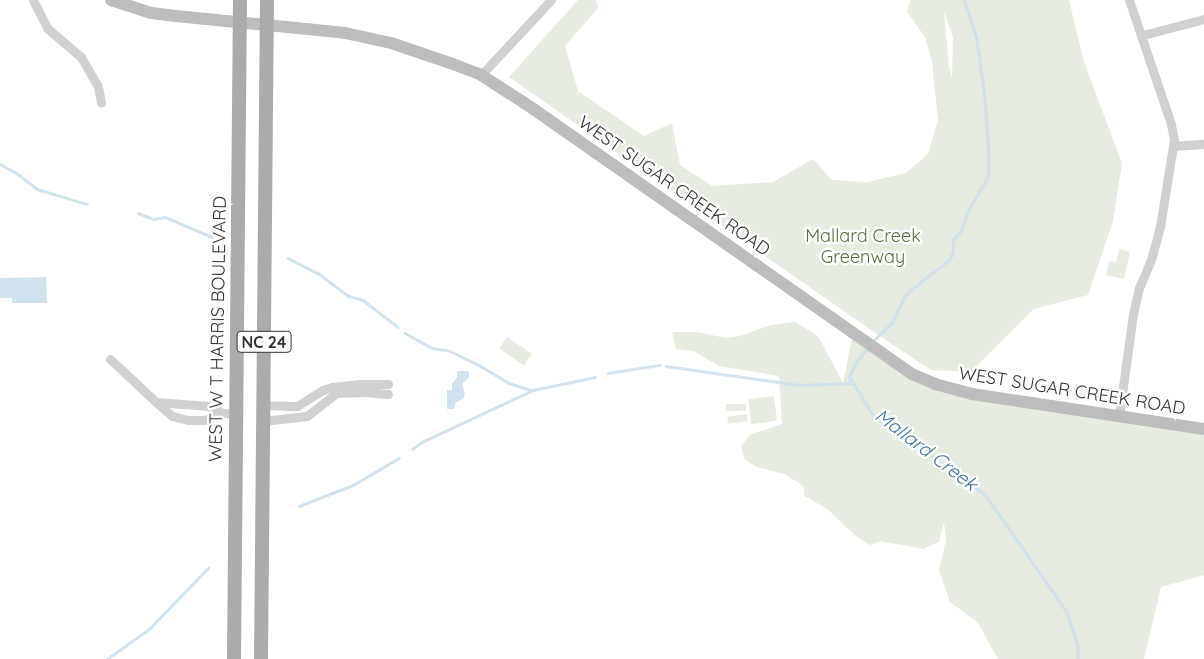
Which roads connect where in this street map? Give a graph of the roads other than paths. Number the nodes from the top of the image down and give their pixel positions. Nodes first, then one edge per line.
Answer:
1 (33, 0) edge
2 (111, 0) edge
3 (240, 0) edge
4 (267, 0) edge
5 (551, 0) edge
6 (1130, 0) edge
7 (1204, 19) edge
8 (240, 23) junction
9 (267, 25) junction
10 (1143, 35) junction
11 (481, 75) junction
12 (101, 103) dead end
13 (1204, 144) edge
14 (1173, 146) junction
15 (110, 360) dead end
16 (156, 402) junction
17 (263, 405) junction
18 (229, 413) junction
19 (1119, 416) junction
20 (263, 421) junction
21 (1204, 429) edge
22 (234, 659) edge
23 (261, 659) edge

1 - 12 street
2 - 8 main road, WEST SUGAR CREEK ROAD
3 - 8 main road, WEST W T HARRIS BOULEVARD / NC 24
4 - 9 main road, NC 24
5 - 11 street
6 - 10 street
7 - 10 street
8 - 9 main road, WEST SUGAR CREEK ROAD
8 - 18 main road, WEST W T HARRIS BOULEVARD / NC 24
9 - 11 main road, WEST SUGAR CREEK ROAD
9 - 17 main road, NC 24
10 - 14 street
11 - 19 main road, WEST SUGAR CREEK ROAD
13 - 14 street
14 - 19 street
15 - 16 street
16 - 18 street
16 - 18 street
17 - 20 main road, NC 24
17 - 20 street
18 - 22 main road, WEST W T HARRIS BOULEVARD / NC 24
19 - 21 main road, WEST SUGAR CREEK ROAD
20 - 23 main road, NC 24

